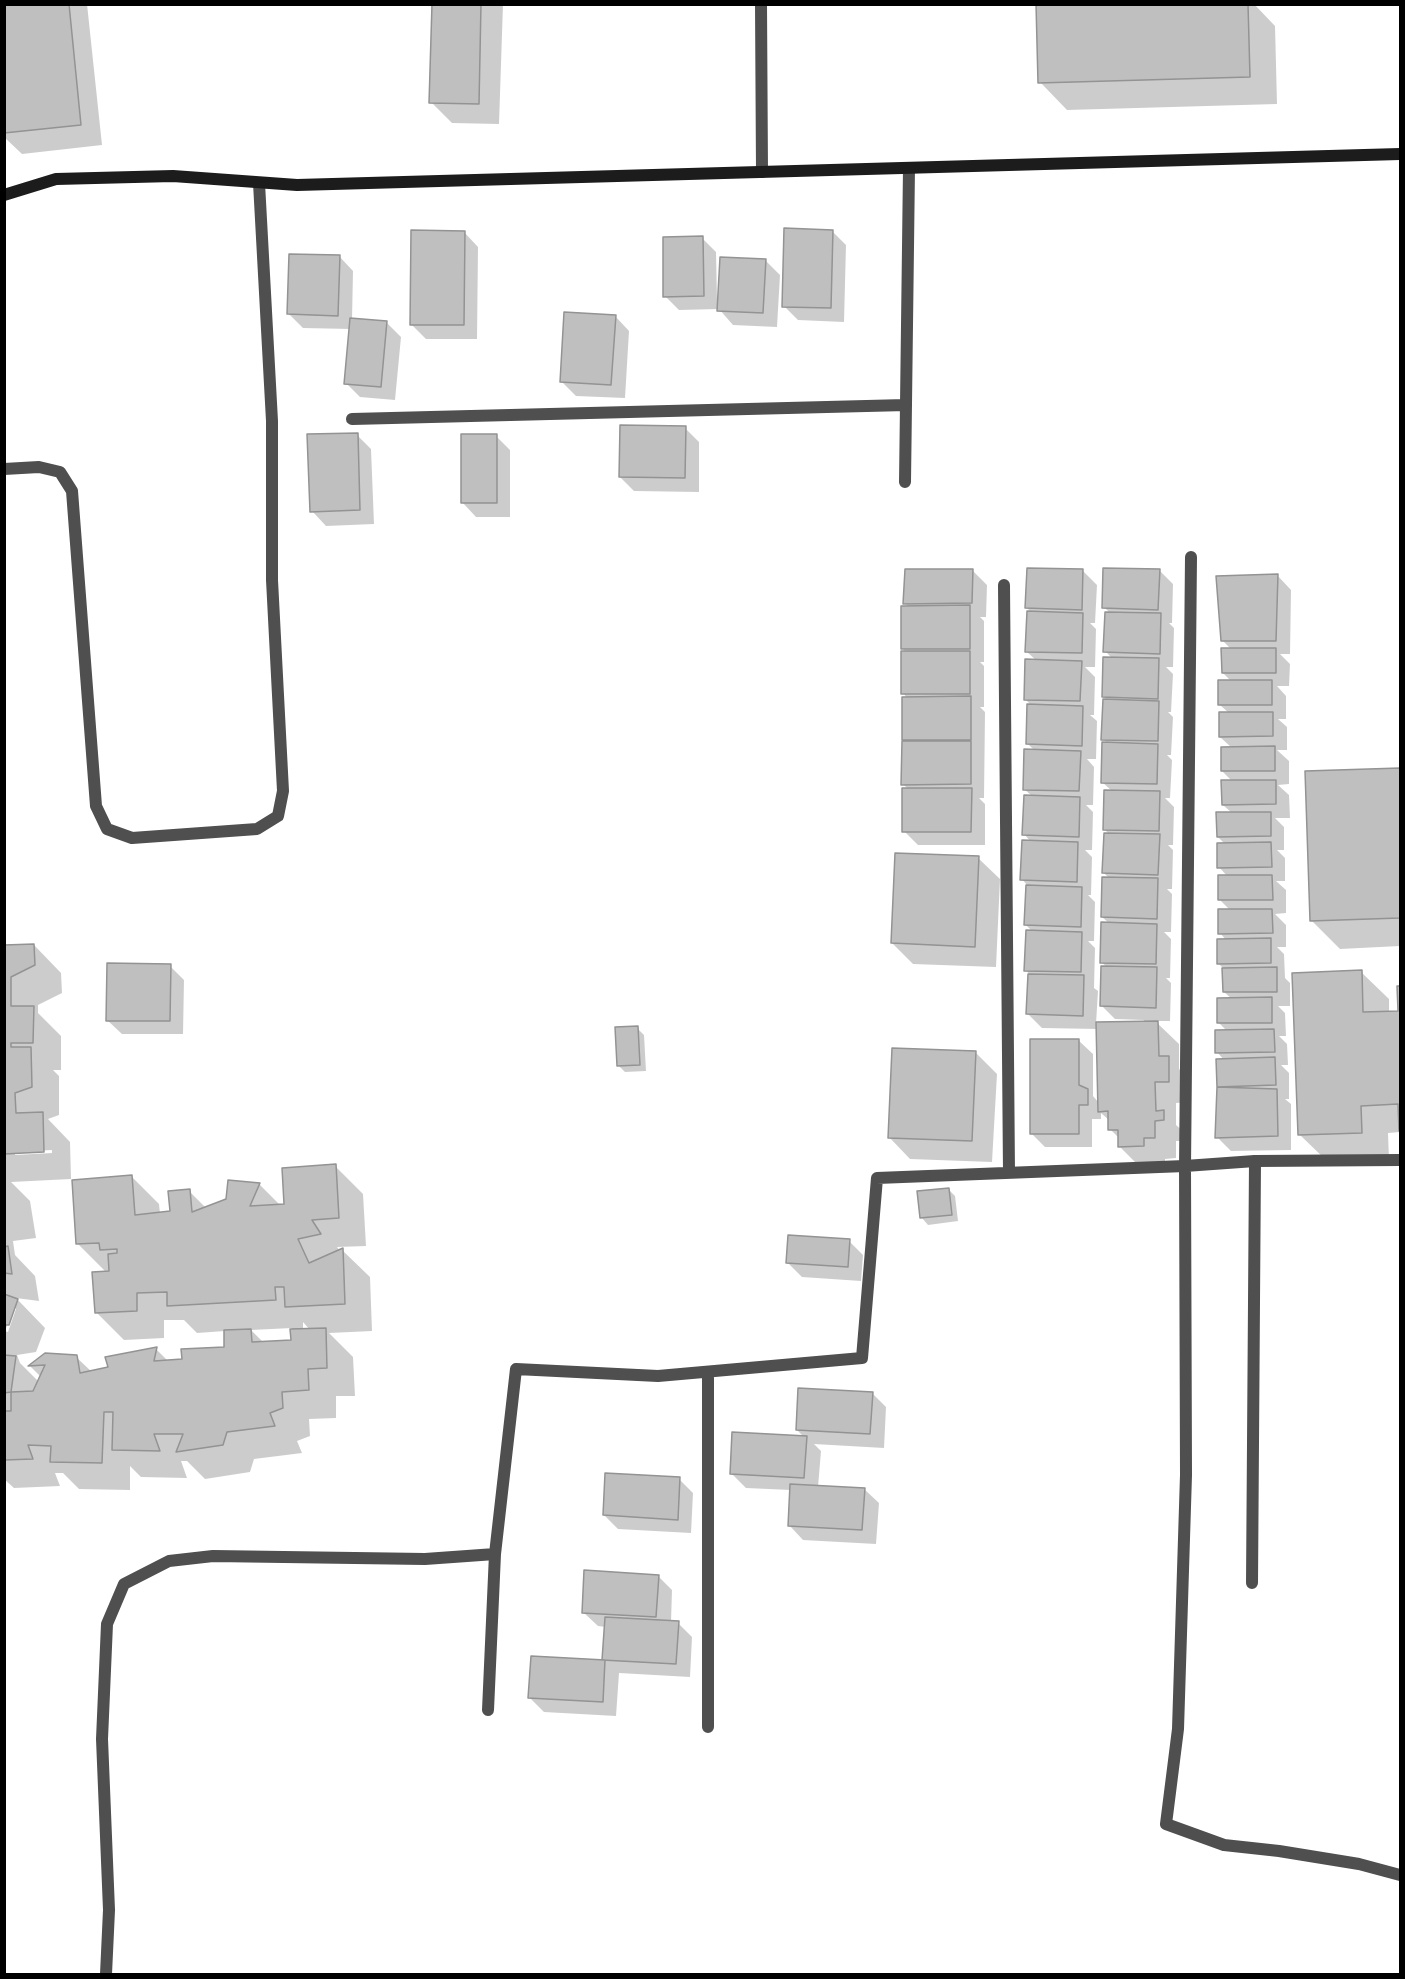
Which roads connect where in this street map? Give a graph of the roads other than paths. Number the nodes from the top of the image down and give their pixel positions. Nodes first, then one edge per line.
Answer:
1 (761, 4) edge
2 (1401, 154) edge
3 (909, 168) junction
4 (762, 172) junction
5 (259, 183) junction
6 (4, 195) edge
7 (906, 405) junction
8 (352, 419) dead end
9 (4, 469) edge
10 (905, 482) dead end
11 (1191, 557) dead end
12 (1004, 585) dead end
13 (1401, 1160) edge
14 (1255, 1161) junction
15 (1185, 1166) junction
16 (1009, 1173) junction
17 (708, 1372) junction
18 (495, 1554) junction
19 (1252, 1583) dead end
20 (488, 1710) dead end
21 (708, 1727) dead end
22 (1401, 1875) edge
23 (106, 1974) edge

1 - 4 street
2 - 3 street
3 - 4 street
3 - 7 street
4 - 5 street
5 - 6 street
5 - 9 street
7 - 8 street
7 - 10 street
11 - 15 street
12 - 16 street
13 - 14 street
14 - 15 street
14 - 19 street
15 - 16 street
15 - 22 street
16 - 17 street
17 - 18 street
17 - 21 street
18 - 20 street
18 - 23 street

